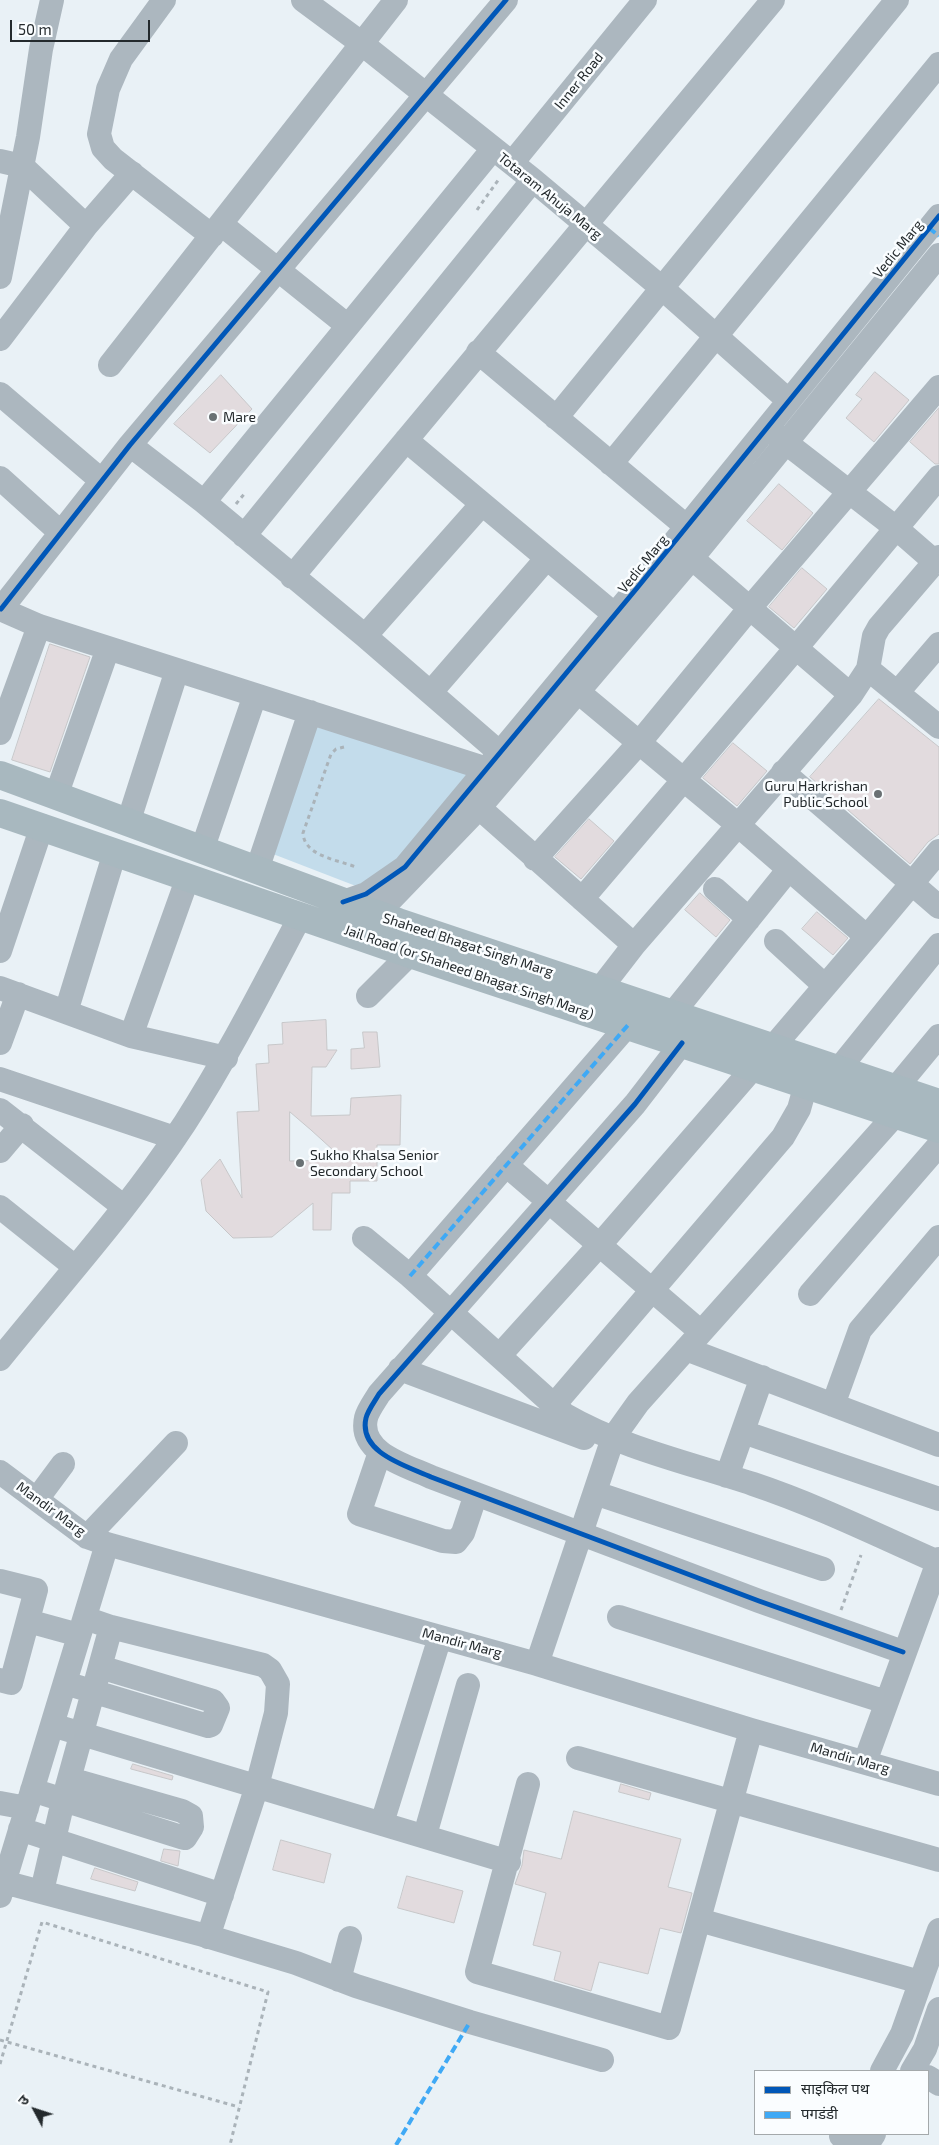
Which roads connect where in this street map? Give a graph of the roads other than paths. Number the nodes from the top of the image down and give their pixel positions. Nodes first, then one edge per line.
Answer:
1 (52, 0) edge
2 (164, 0) edge
3 (304, 0) edge
4 (396, 0) edge
5 (506, 0) edge
6 (645, 0) edge
7 (773, 0) edge
8 (897, 0) edge
9 (361, 43) junction
10 (939, 64) edge
11 (426, 94) junction
12 (492, 150) junction
13 (512, 163) junction
14 (11, 164) edge
15 (132, 173) junction
16 (533, 180) junction
17 (86, 226) junction
18 (587, 226) junction
19 (936, 226) edge
20 (216, 230) junction
21 (939, 255) edge
22 (278, 270) junction
23 (0, 277) edge
24 (663, 289) junction
25 (348, 326) junction
26 (714, 337) junction
27 (0, 339) edge
28 (478, 352) junction
29 (110, 365) dead end
30 (939, 387) edge
31 (0, 394) edge
32 (789, 401) junction
33 (556, 418) junction
34 (776, 435) junction
35 (406, 440) junction
36 (130, 446) junction
37 (611, 464) junction
38 (939, 477) edge
39 (0, 478) edge
40 (102, 481) junction
41 (850, 492) junction
42 (204, 502) junction
43 (482, 504) junction
44 (896, 528) junction
45 (61, 533) junction
46 (681, 535) junction
47 (244, 536) junction
48 (546, 558) junction
49 (692, 558) junction
50 (937, 559) edge
51 (292, 577) junction
52 (0, 609) edge
53 (749, 609) junction
54 (615, 615) junction
55 (39, 626) junction
56 (365, 636) junction
57 (939, 644) edge
58 (108, 648) junction
59 (796, 648) junction
60 (868, 669) junction
61 (177, 670) junction
62 (570, 685) junction
63 (431, 692) junction
64 (897, 693) junction
65 (256, 695) junction
66 (851, 695) junction
67 (310, 712) junction
68 (939, 727) edge
69 (0, 733) edge
70 (639, 743) junction
71 (497, 767) junction
72 (783, 772) junction
73 (0, 775) edge
74 (682, 780) junction
75 (56, 796) junction
76 (472, 802) junction
77 (0, 812) edge
78 (128, 823) junction
79 (738, 825) junction
80 (42, 826) junction
81 (202, 850) junction
82 (939, 851) edge
83 (116, 852) junction
84 (536, 859) junction
85 (789, 869) junction
86 (257, 870) junction
87 (188, 877) junction
88 (912, 883) junction
89 (715, 888) dead end
90 (582, 900) junction
91 (343, 902) junction
92 (939, 907) edge
93 (377, 914) junction
94 (300, 915) junction
95 (749, 919) junction
96 (867, 937) junction
97 (776, 941) dead end
98 (634, 945) junction
99 (939, 945) edge
100 (0, 951) edge
101 (410, 954) junction
102 (825, 986) junction
103 (600, 989) junction
104 (9, 991) edge
105 (368, 996) dead end
106 (66, 1012) junction
107 (673, 1013) junction
108 (628, 1025) junction
109 (131, 1036) junction
110 (939, 1036) edge
111 (0, 1043) edge
112 (682, 1043) junction
113 (773, 1047) junction
114 (226, 1058) junction
115 (754, 1066) junction
116 (838, 1070) junction
117 (0, 1078) edge
118 (806, 1084) junction
119 (895, 1102) junction
120 (939, 1103) edge
121 (0, 1110) edge
122 (22, 1126) junction
123 (939, 1129) edge
124 (175, 1138) junction
125 (939, 1145) edge
126 (0, 1152) edge
127 (506, 1165) junction
128 (550, 1202) junction
129 (0, 1207) edge
130 (124, 1207) junction
131 (939, 1237) edge
132 (364, 1238) dead end
133 (600, 1244) junction
134 (74, 1267) junction
135 (410, 1276) junction
136 (653, 1290) junction
137 (810, 1294) dead end
138 (451, 1312) junction
139 (694, 1341) junction
140 (3, 1349) edge
141 (500, 1355) junction
142 (400, 1369) junction
143 (762, 1378) junction
144 (554, 1405) junction
145 (833, 1405) junction
146 (743, 1432) junction
147 (613, 1438) junction
148 (176, 1443) dead end
149 (939, 1445) edge
150 (380, 1452) junction
151 (63, 1464) dead end
152 (0, 1472) edge
153 (727, 1476) junction
154 (595, 1493) junction
155 (476, 1494) junction
156 (939, 1499) edge
157 (37, 1500) junction
158 (581, 1534) junction
159 (97, 1540) junction
160 (938, 1560) edge
161 (823, 1569) dead end
162 (0, 1581) edge
163 (619, 1617) dead end
164 (28, 1621) junction
165 (82, 1626) junction
166 (111, 1627) junction
167 (440, 1637) junction
168 (903, 1652) junction
169 (537, 1664) junction
170 (100, 1667) junction
171 (0, 1680) edge
172 (65, 1683) junction
173 (468, 1685) dead end
174 (94, 1692) junction
175 (886, 1702) junction
176 (52, 1725) junction
177 (751, 1730) junction
178 (83, 1734) junction
179 (578, 1758) dead end
180 (864, 1762) junction
181 (70, 1778) junction
182 (528, 1784) dead end
183 (939, 1784) edge
184 (257, 1786) junction
185 (63, 1801) junction
186 (731, 1801) junction
187 (0, 1803) edge
188 (27, 1809) junction
189 (382, 1823) junction
190 (425, 1835) junction
191 (53, 1840) junction
192 (939, 1860) edge
193 (509, 1862) junction
194 (2, 1887) edge
195 (42, 1891) junction
196 (222, 1895) junction
197 (699, 1920) junction
198 (939, 1930) edge
199 (208, 1937) junction
200 (350, 1938) dead end
201 (339, 1980) junction
202 (920, 1982) junction
203 (939, 2009) edge
204 (602, 2060) dead end
205 (883, 2070) edge
206 (919, 2070) edge

1 - 14 street
2 - 15 street
3 - 9 street, Totaram Ahuja Marg
4 - 9 street
5 - 11 street
6 - 13 street, Inner Road
7 - 18 street
8 - 24 street
9 - 11 street, Totaram Ahuja Marg
9 - 20 street
10 - 26 street
11 - 12 street, Totaram Ahuja Marg
11 - 22 street
12 - 13 street, Totaram Ahuja Marg
12 - 25 street
13 - 16 street, Totaram Ahuja Marg
14 - 17 street
14 - 23 street
15 - 17 street
15 - 20 street
16 - 18 street, Totaram Ahuja Marg
16 - 47 street
17 - 27 street
18 - 24 street, Totaram Ahuja Marg
18 - 28 street
19 - 32 street, Vedic Marg
20 - 22 street
20 - 29 street
21 - 34 street, Vedic Marg
22 - 25 street
22 - 36 street
24 - 26 street, Totaram Ahuja Marg
24 - 33 street
25 - 42 street
26 - 32 street, Totaram Ahuja Marg
26 - 37 street
28 - 33 street
28 - 35 street
30 - 41 street
31 - 40 street
32 - 34 street, Vedic Marg
33 - 37 street
34 - 41 street
34 - 46 street, Vedic Marg
34 - 49 street, Vedic Marg
35 - 43 street
35 - 51 street
36 - 40 street
36 - 42 street
37 - 46 street
38 - 44 street
39 - 45 street
40 - 45 street
41 - 44 street
41 - 53 street
42 - 47 street
43 - 48 street
43 - 56 street
44 - 50 street
44 - 59 street
45 - 52 street
46 - 49 street
46 - 54 street, Vedic Marg
47 - 51 street
48 - 54 street
48 - 63 street
49 - 53 street
49 - 62 street, Vedic Marg
50 - 60 street
51 - 56 street
52 - 55 street
53 - 59 street
53 - 70 street
54 - 62 street, Vedic Marg
55 - 58 street
55 - 69 street
56 - 63 street
57 - 64 street
58 - 61 street
58 - 75 street
59 - 66 street
59 - 74 street
60 - 64 street
60 - 66 street
61 - 65 street
61 - 78 street
62 - 70 street
62 - 71 street, Vedic Marg
63 - 71 street
64 - 68 street
65 - 67 street
65 - 81 street
66 - 72 street
67 - 71 street
67 - 86 street
70 - 74 street
70 - 84 street
71 - 76 street, Vedic Marg
72 - 79 street
72 - 88 street
73 - 75 main road, Shaheed Bhagat Singh Marg
74 - 79 street
74 - 90 street
75 - 78 main road, Shaheed Bhagat Singh Marg
76 - 84 street
76 - 91 street, Vedic Marg
76 - 93 street, Vedic Marg
77 - 80 main road, Jail Road (or Shaheed Bhagat Singh Marg)
78 - 81 main road, Shaheed Bhagat Singh Marg
79 - 85 street
79 - 98 street
80 - 83 main road, Jail Road (or Shaheed Bhagat Singh Marg)
80 - 100 street
81 - 86 main road, Shaheed Bhagat Singh Marg
82 - 88 street
83 - 87 main road, Jail Road (or Shaheed Bhagat Singh Marg)
83 - 106 street
84 - 90 street
85 - 95 street
85 - 96 street
86 - 91 main road, Shaheed Bhagat Singh Marg
87 - 94 main road, Jail Road (or Shaheed Bhagat Singh Marg)
87 - 109 street
88 - 92 street
88 - 96 street
89 - 95 street
90 - 98 street
91 - 93 main road, Shaheed Bhagat Singh Marg
93 - 103 main road, Shaheed Bhagat Singh Marg
94 - 101 main road, Jail Road (or Shaheed Bhagat Singh Marg)
94 - 114 street
95 - 107 street
96 - 102 street
97 - 102 street
98 - 103 street
99 - 116 street
101 - 105 street
101 - 108 main road, Jail Road (or Shaheed Bhagat Singh Marg)
102 - 113 street
103 - 107 main road, Shaheed Bhagat Singh Marg
104 - 106 street
104 - 111 street
106 - 109 street
107 - 113 main road, Shaheed Bhagat Singh Marg
108 - 112 main road, Jail Road (or Shaheed Bhagat Singh Marg)
108 - 127 street
109 - 114 street
110 - 119 street
112 - 115 main road, Jail Road (or Shaheed Bhagat Singh Marg)
112 - 128 street
113 - 116 main road, Shaheed Bhagat Singh Marg
114 - 124 street
115 - 118 main road, Jail Road (or Shaheed Bhagat Singh Marg)
115 - 133 street
116 - 119 main road, Shaheed Bhagat Singh Marg
117 - 124 street
118 - 119 main road, Jail Road (or Shaheed Bhagat Singh Marg)
118 - 136 street
119 - 120 main road, Shaheed Bhagat Singh Marg
119 - 123 main road, Jail Road (or Shaheed Bhagat Singh Marg)
119 - 139 street
121 - 122 street
122 - 126 street
122 - 130 street
124 - 130 street
125 - 137 street
127 - 128 street
127 - 135 street
128 - 133 street
128 - 138 street
129 - 134 street
130 - 134 street
131 - 145 street
132 - 135 street
133 - 136 street
133 - 141 street
134 - 140 street
135 - 138 street
136 - 139 street
136 - 144 street
138 - 141 street
138 - 142 street
139 - 143 street
139 - 147 street
141 - 144 street
142 - 147 street
142 - 150 street
143 - 145 street
143 - 146 street
144 - 147 street
145 - 149 street
146 - 153 street
146 - 156 street
147 - 153 street
147 - 154 street
148 - 159 street
150 - 155 street
150 - 155 street
151 - 157 street
152 - 157 street, Mandir Marg
153 - 160 street
154 - 158 street
154 - 161 street
155 - 158 street
157 - 159 street, Mandir Marg
158 - 168 street
158 - 169 street
159 - 165 street
159 - 167 street, Mandir Marg
160 - 168 street
162 - 164 street
163 - 175 street
164 - 165 street
164 - 171 street
165 - 166 street
165 - 172 street
166 - 170 street
166 - 184 street
167 - 169 street, Mandir Marg
167 - 189 street
168 - 175 street
169 - 177 street, Mandir Marg
170 - 174 street
170 - 174 street
172 - 174 street
172 - 176 street
173 - 190 street
174 - 178 street
175 - 180 street
176 - 178 street
176 - 188 street
177 - 180 street, Mandir Marg
177 - 186 street
178 - 181 street
178 - 184 street
179 - 186 street
180 - 183 street, Mandir Marg
181 - 185 street
181 - 185 street
182 - 193 street
184 - 189 street
184 - 196 street
185 - 188 street
185 - 191 street
186 - 192 street
186 - 197 street
187 - 188 street
188 - 191 street
188 - 194 street
189 - 190 street
190 - 193 street
191 - 195 street
191 - 196 street
193 - 197 street
194 - 195 street
195 - 199 street
196 - 199 street
197 - 202 street
198 - 202 street
199 - 201 street
200 - 201 street
201 - 204 street
202 - 205 street
203 - 206 street

